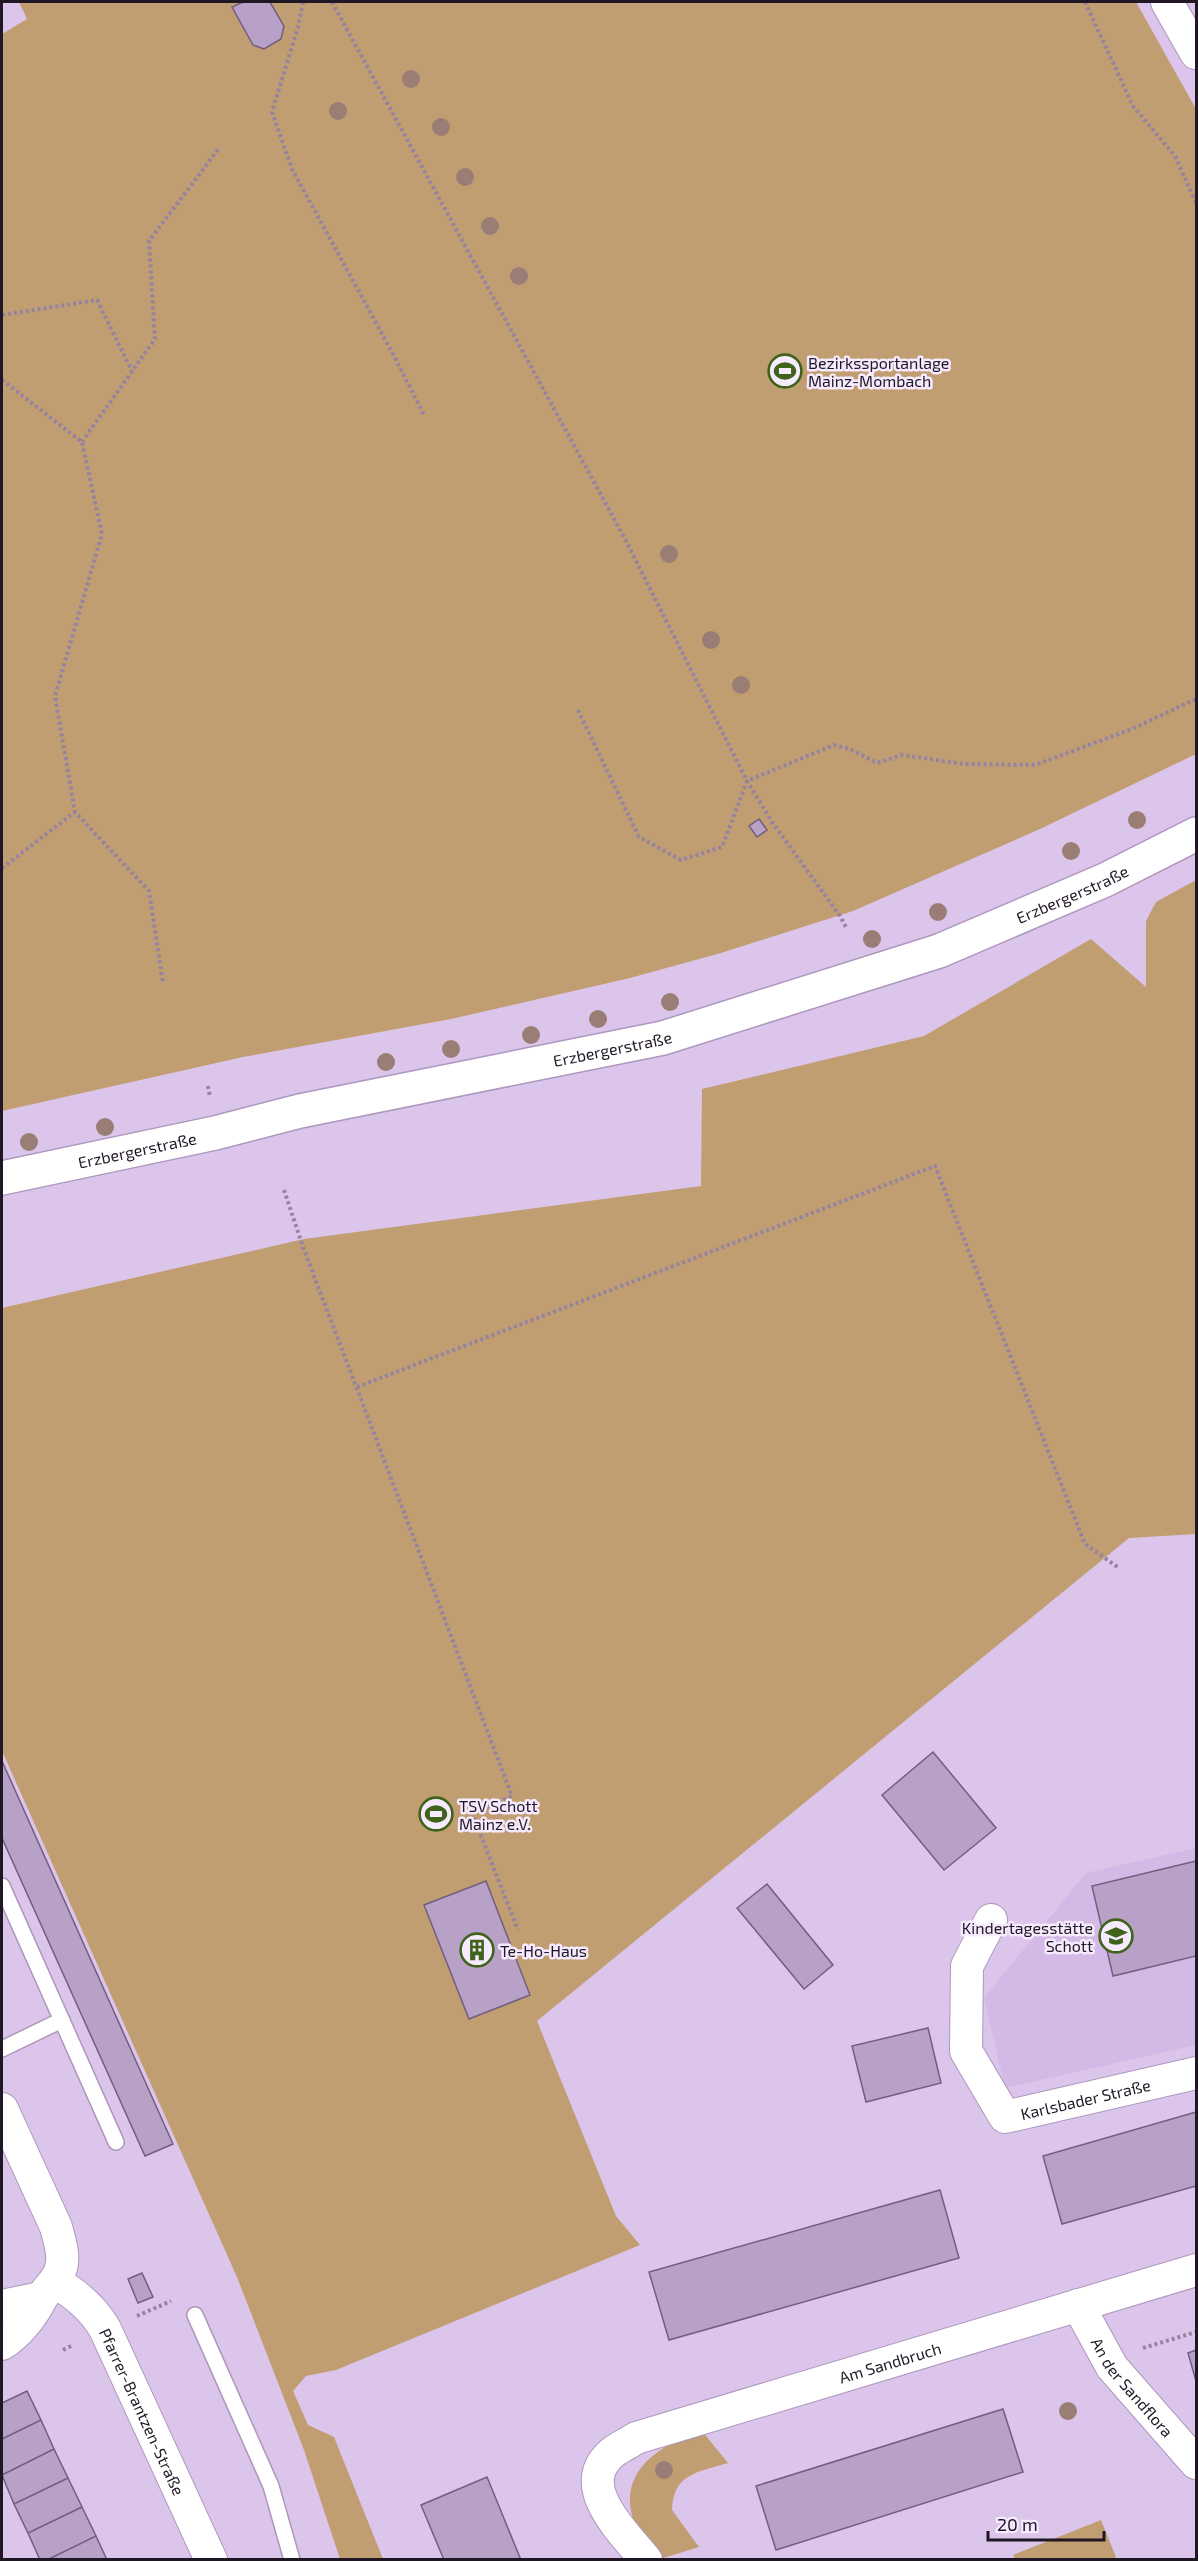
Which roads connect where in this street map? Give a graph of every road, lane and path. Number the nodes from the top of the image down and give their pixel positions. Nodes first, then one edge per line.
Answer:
1 (303, 2) edge
2 (332, 2) edge
3 (1085, 2) edge
4 (1167, 2) edge
5 (1197, 53) edge
6 (220, 147) dead end
7 (1197, 202) edge
8 (2, 315) edge
9 (132, 371) junction
10 (2, 380) edge
11 (424, 415) dead end
12 (82, 442) junction
13 (1197, 699) edge
14 (578, 710) dead end
15 (747, 781) junction
16 (75, 812) junction
17 (1197, 834) edge
18 (2, 868) edge
19 (847, 929) dead end
20 (163, 983) dead end
21 (2, 1178) edge
22 (284, 1190) dead end
23 (357, 1387) junction
24 (1119, 1568) dead end
25 (2, 1886) edge
26 (991, 1920) dead end
27 (518, 1930) dead end
28 (62, 2020) junction
29 (2, 2049) edge
30 (1197, 2073) edge
31 (2, 2109) edge
32 (116, 2142) dead end
33 (1197, 2270) edge
34 (48, 2290) junction
35 (1078, 2305) junction
36 (2, 2306) edge
37 (195, 2315) dead end
38 (1197, 2332) edge
39 (2, 2344) edge
40 (1112, 2367) junction
41 (1197, 2463) edge
42 (211, 2559) edge
43 (292, 2559) edge
44 (646, 2559) edge

1 - 11 path
2 - 15 path
3 - 7 path
4 - 5 street
6 - 9 path
8 - 9 path
9 - 12 path
10 - 12 path
12 - 16 path
13 - 15 path
14 - 15 path
15 - 19 path
16 - 18 path
16 - 20 path
17 - 21 main road, Erzbergerstraße
22 - 23 path
23 - 24 path
23 - 27 path
25 - 28 lane
26 - 30 street, Karlsbader Straße
28 - 29 lane
28 - 32 lane
31 - 34 street
33 - 35 street, Am Sandbruch
34 - 36 street
34 - 39 street
34 - 42 street, Pfarrer-Brantzen-Straße
35 - 40 street, An der Sandflora
35 - 44 street, Am Sandbruch
37 - 43 lane
38 - 40 path
40 - 41 street, An der Sandflora

